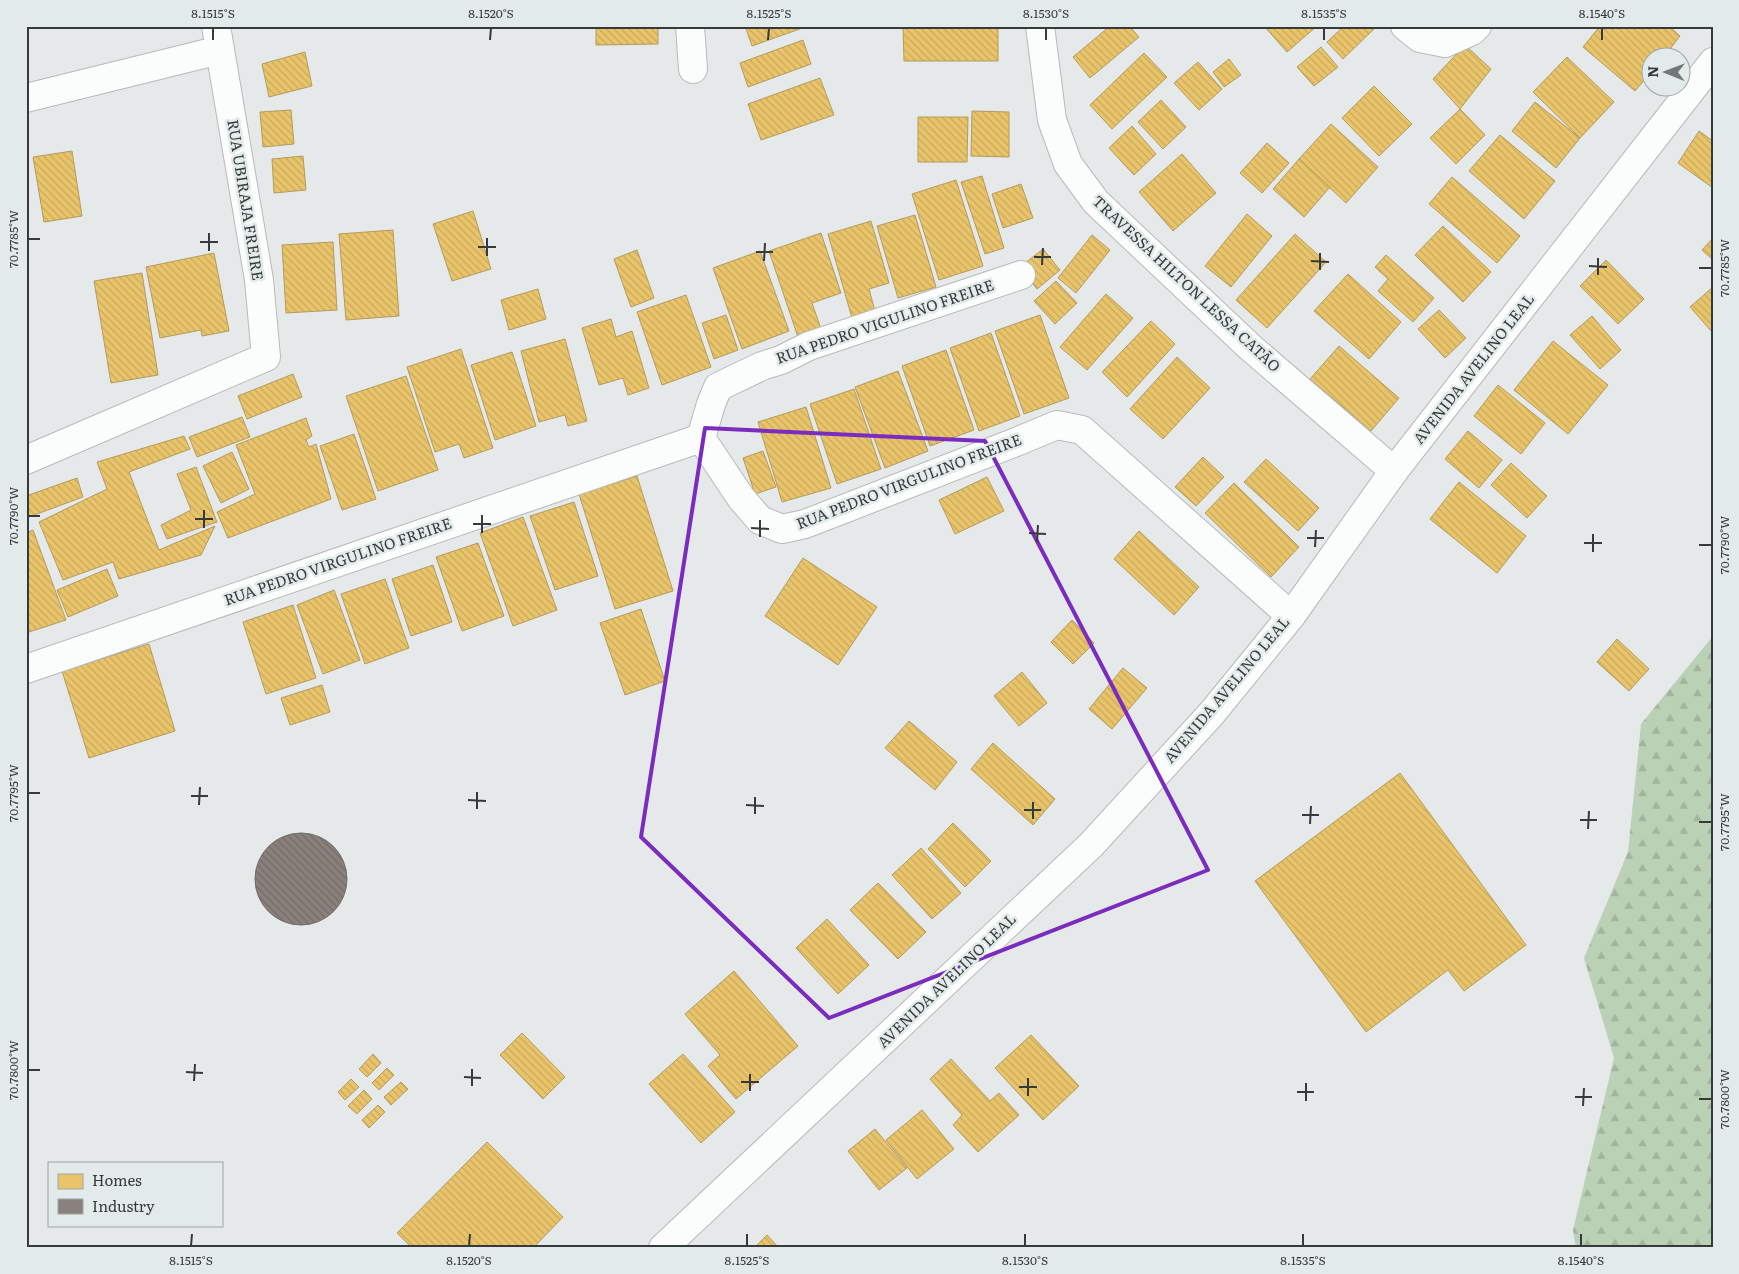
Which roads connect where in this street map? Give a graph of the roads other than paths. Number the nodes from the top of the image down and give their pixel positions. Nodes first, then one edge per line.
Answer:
1 (690, 26) edge
2 (1040, 26) edge
3 (1405, 26) edge
4 (1477, 26) edge
5 (218, 38) edge
6 (1713, 62) edge
7 (693, 69) dead end
8 (26, 98) edge
9 (1021, 275) dead end
10 (701, 438) junction
11 (26, 460) edge
12 (1394, 471) junction
13 (1291, 616) junction
14 (26, 669) edge
15 (663, 1248) edge

1 - 7 street
2 - 12 street, TRAVESSA HILTON LESSA CATÃO
3 - 4 street
5 - 8 street
5 - 11 street, RUA UBIRAJA FREIRE
6 - 12 street, AVENIDA AVELINO LEAL
9 - 10 street, RUA PEDRO VIGULINO FREIRE
10 - 13 street, RUA PEDRO VIRGULINO FREIRE
10 - 14 street, RUA PEDRO VIRGULINO FREIRE
12 - 13 street, AVENIDA AVELINO LEAL
13 - 15 street, AVENIDA AVELINO LEAL

